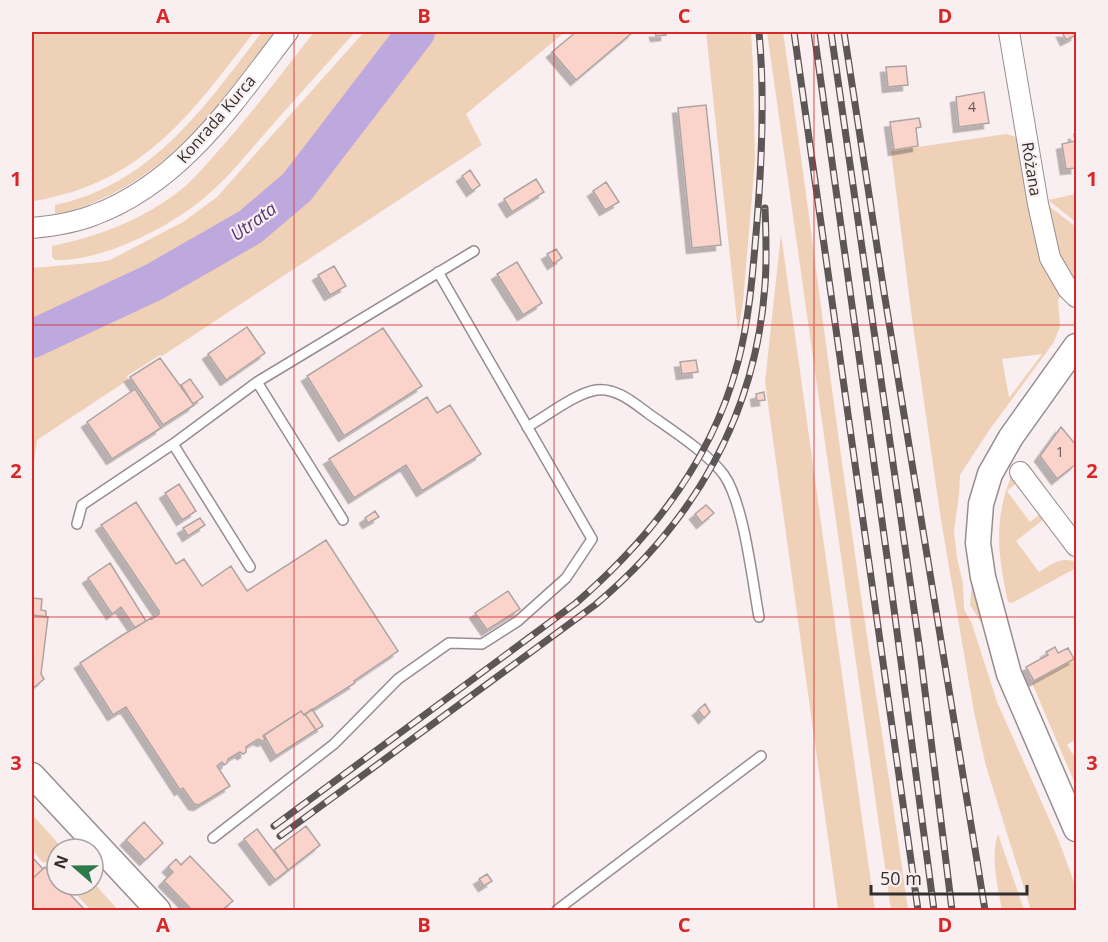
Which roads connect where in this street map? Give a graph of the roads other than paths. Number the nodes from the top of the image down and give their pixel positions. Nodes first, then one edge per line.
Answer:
1 (288, 32) edge
2 (1009, 32) edge
3 (32, 228) edge
4 (474, 250) dead end
5 (438, 272) junction
6 (1077, 297) edge
7 (1077, 346) edge
8 (257, 382) junction
9 (527, 427) junction
10 (173, 444) junction
11 (1020, 471) dead end
12 (343, 520) dead end
13 (78, 524) dead end
14 (1077, 546) edge
15 (250, 567) dead end
16 (759, 617) dead end
17 (761, 756) dead end
18 (32, 775) edge
19 (1077, 830) edge
20 (213, 838) dead end
21 (158, 910) edge
22 (557, 910) edge

1 - 3 street, Konrada Kurca
2 - 6 street, Różana
4 - 5 lane
5 - 8 lane
5 - 9 lane
7 - 19 street
8 - 10 lane
8 - 12 lane
9 - 16 lane
9 - 20 lane
10 - 13 lane
10 - 15 lane
11 - 14 street
17 - 22 lane
18 - 21 street

